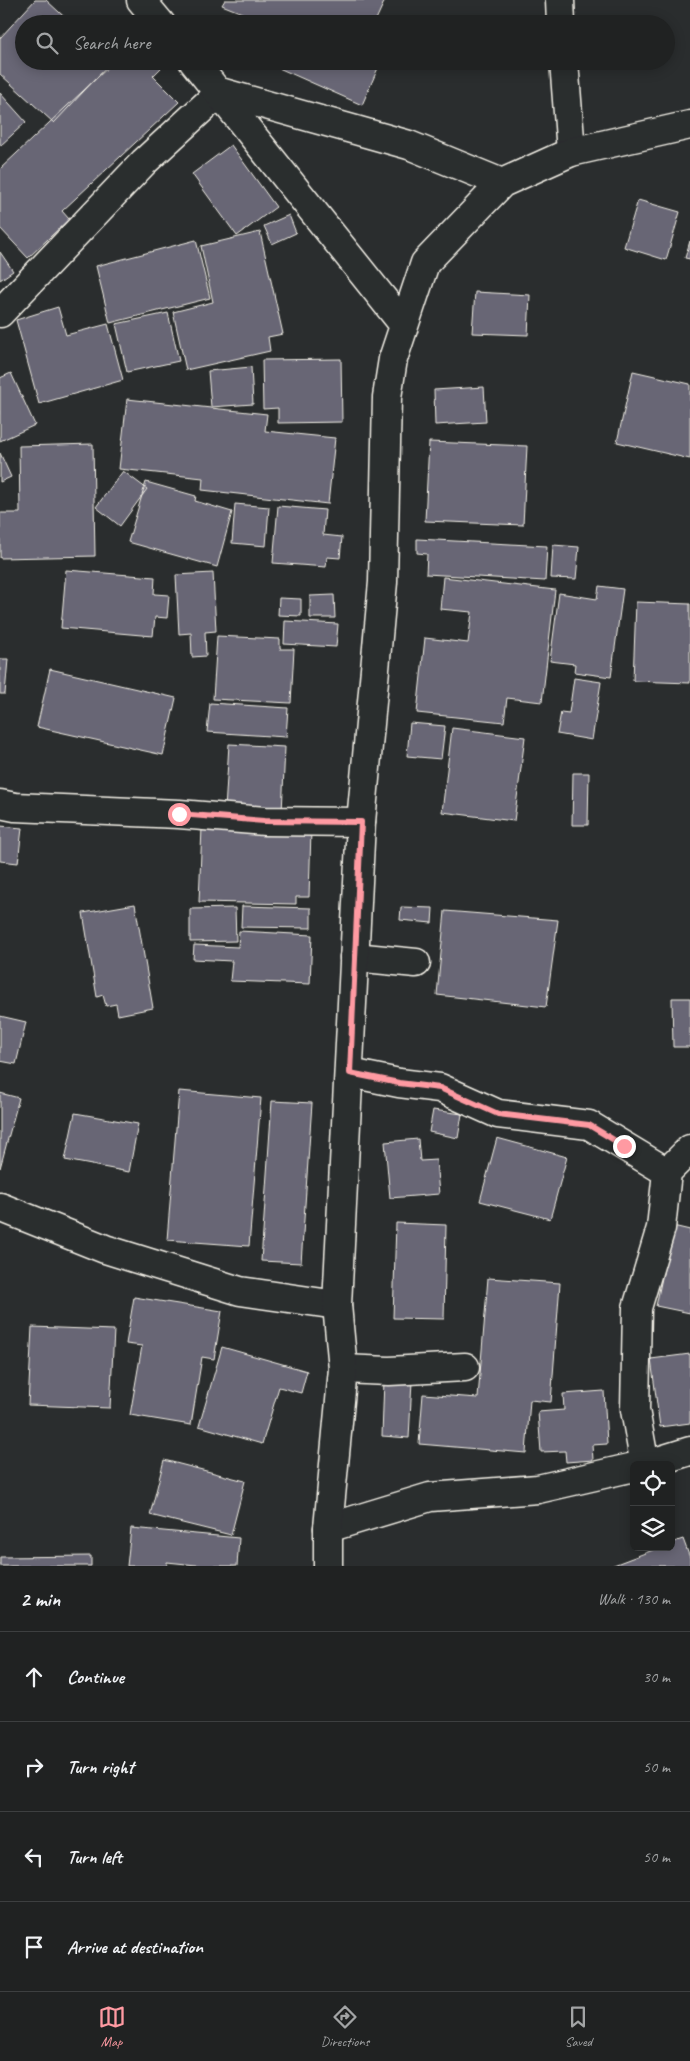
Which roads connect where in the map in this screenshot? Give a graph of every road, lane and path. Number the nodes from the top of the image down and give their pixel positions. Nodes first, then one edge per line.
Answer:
1 (141, 0) edge
2 (560, 0) edge
3 (154, 15) edge
4 (561, 15) edge
5 (201, 70) edge
6 (565, 70) edge
7 (220, 92) junction
8 (690, 125) edge
9 (571, 152) junction
10 (502, 183) junction
11 (0, 313) edge
12 (404, 325) junction
13 (0, 804) edge
14 (361, 822) junction
15 (354, 957) junction
16 (416, 963) dead end
17 (350, 1073) junction
18 (690, 1149) edge
19 (667, 1172) junction
20 (0, 1206) edge
21 (337, 1305) junction
22 (465, 1367) dead end
23 (343, 1369) junction
24 (690, 1451) edge
25 (644, 1461) edge
26 (658, 1461) edge
27 (630, 1468) edge
28 (328, 1528) junction
29 (328, 1566) edge

1 - 3 street
2 - 4 street
5 - 7 street
6 - 9 street
7 - 10 street
7 - 11 street
7 - 12 street
8 - 9 street
9 - 10 street
10 - 12 street
12 - 14 street
13 - 14 street
14 - 15 street
15 - 16 street
15 - 17 street
17 - 19 street
17 - 21 street
18 - 19 street
19 - 25 street
20 - 21 street
21 - 23 street
22 - 23 street
23 - 28 street
24 - 26 street
27 - 28 street
28 - 29 street

